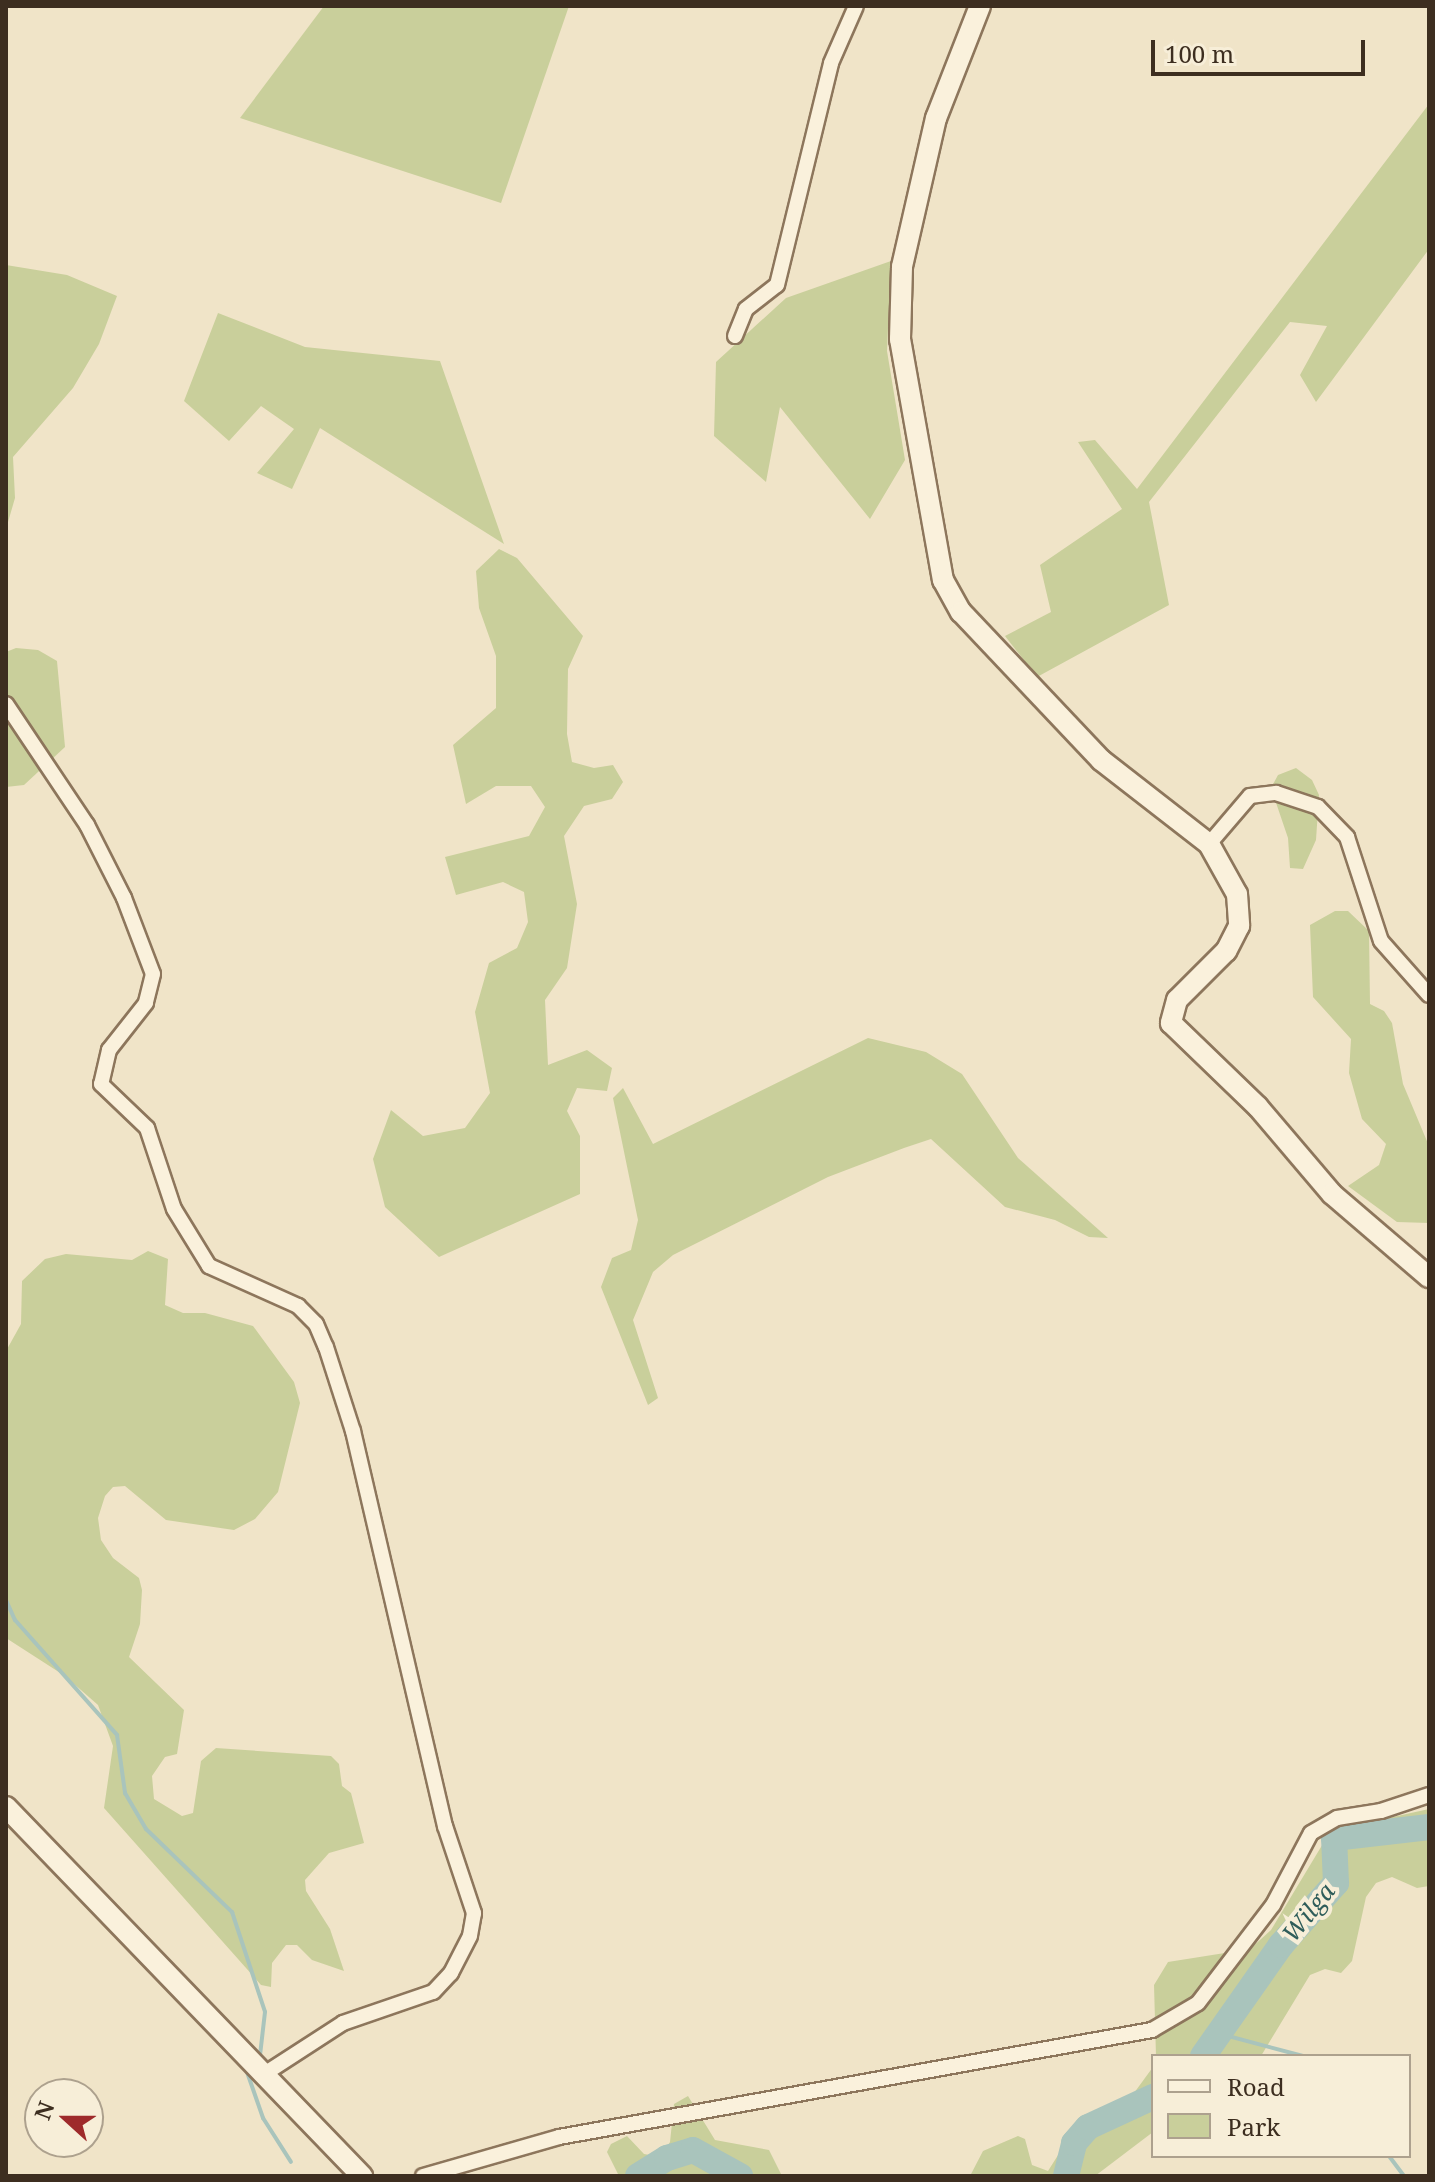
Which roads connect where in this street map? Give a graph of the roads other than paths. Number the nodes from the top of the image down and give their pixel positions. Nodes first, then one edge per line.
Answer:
1 (856, 6) edge
2 (980, 6) edge
3 (735, 336) dead end
4 (6, 704) edge
5 (1209, 844) junction
6 (1429, 995) edge
7 (1429, 1277) edge
8 (1429, 1795) edge
9 (6, 1807) edge
10 (263, 2075) junction
11 (362, 2176) edge
12 (423, 2176) edge

1 - 3 street
2 - 5 street
4 - 10 street
5 - 6 street
5 - 7 street
8 - 12 street
9 - 10 street
10 - 11 street

